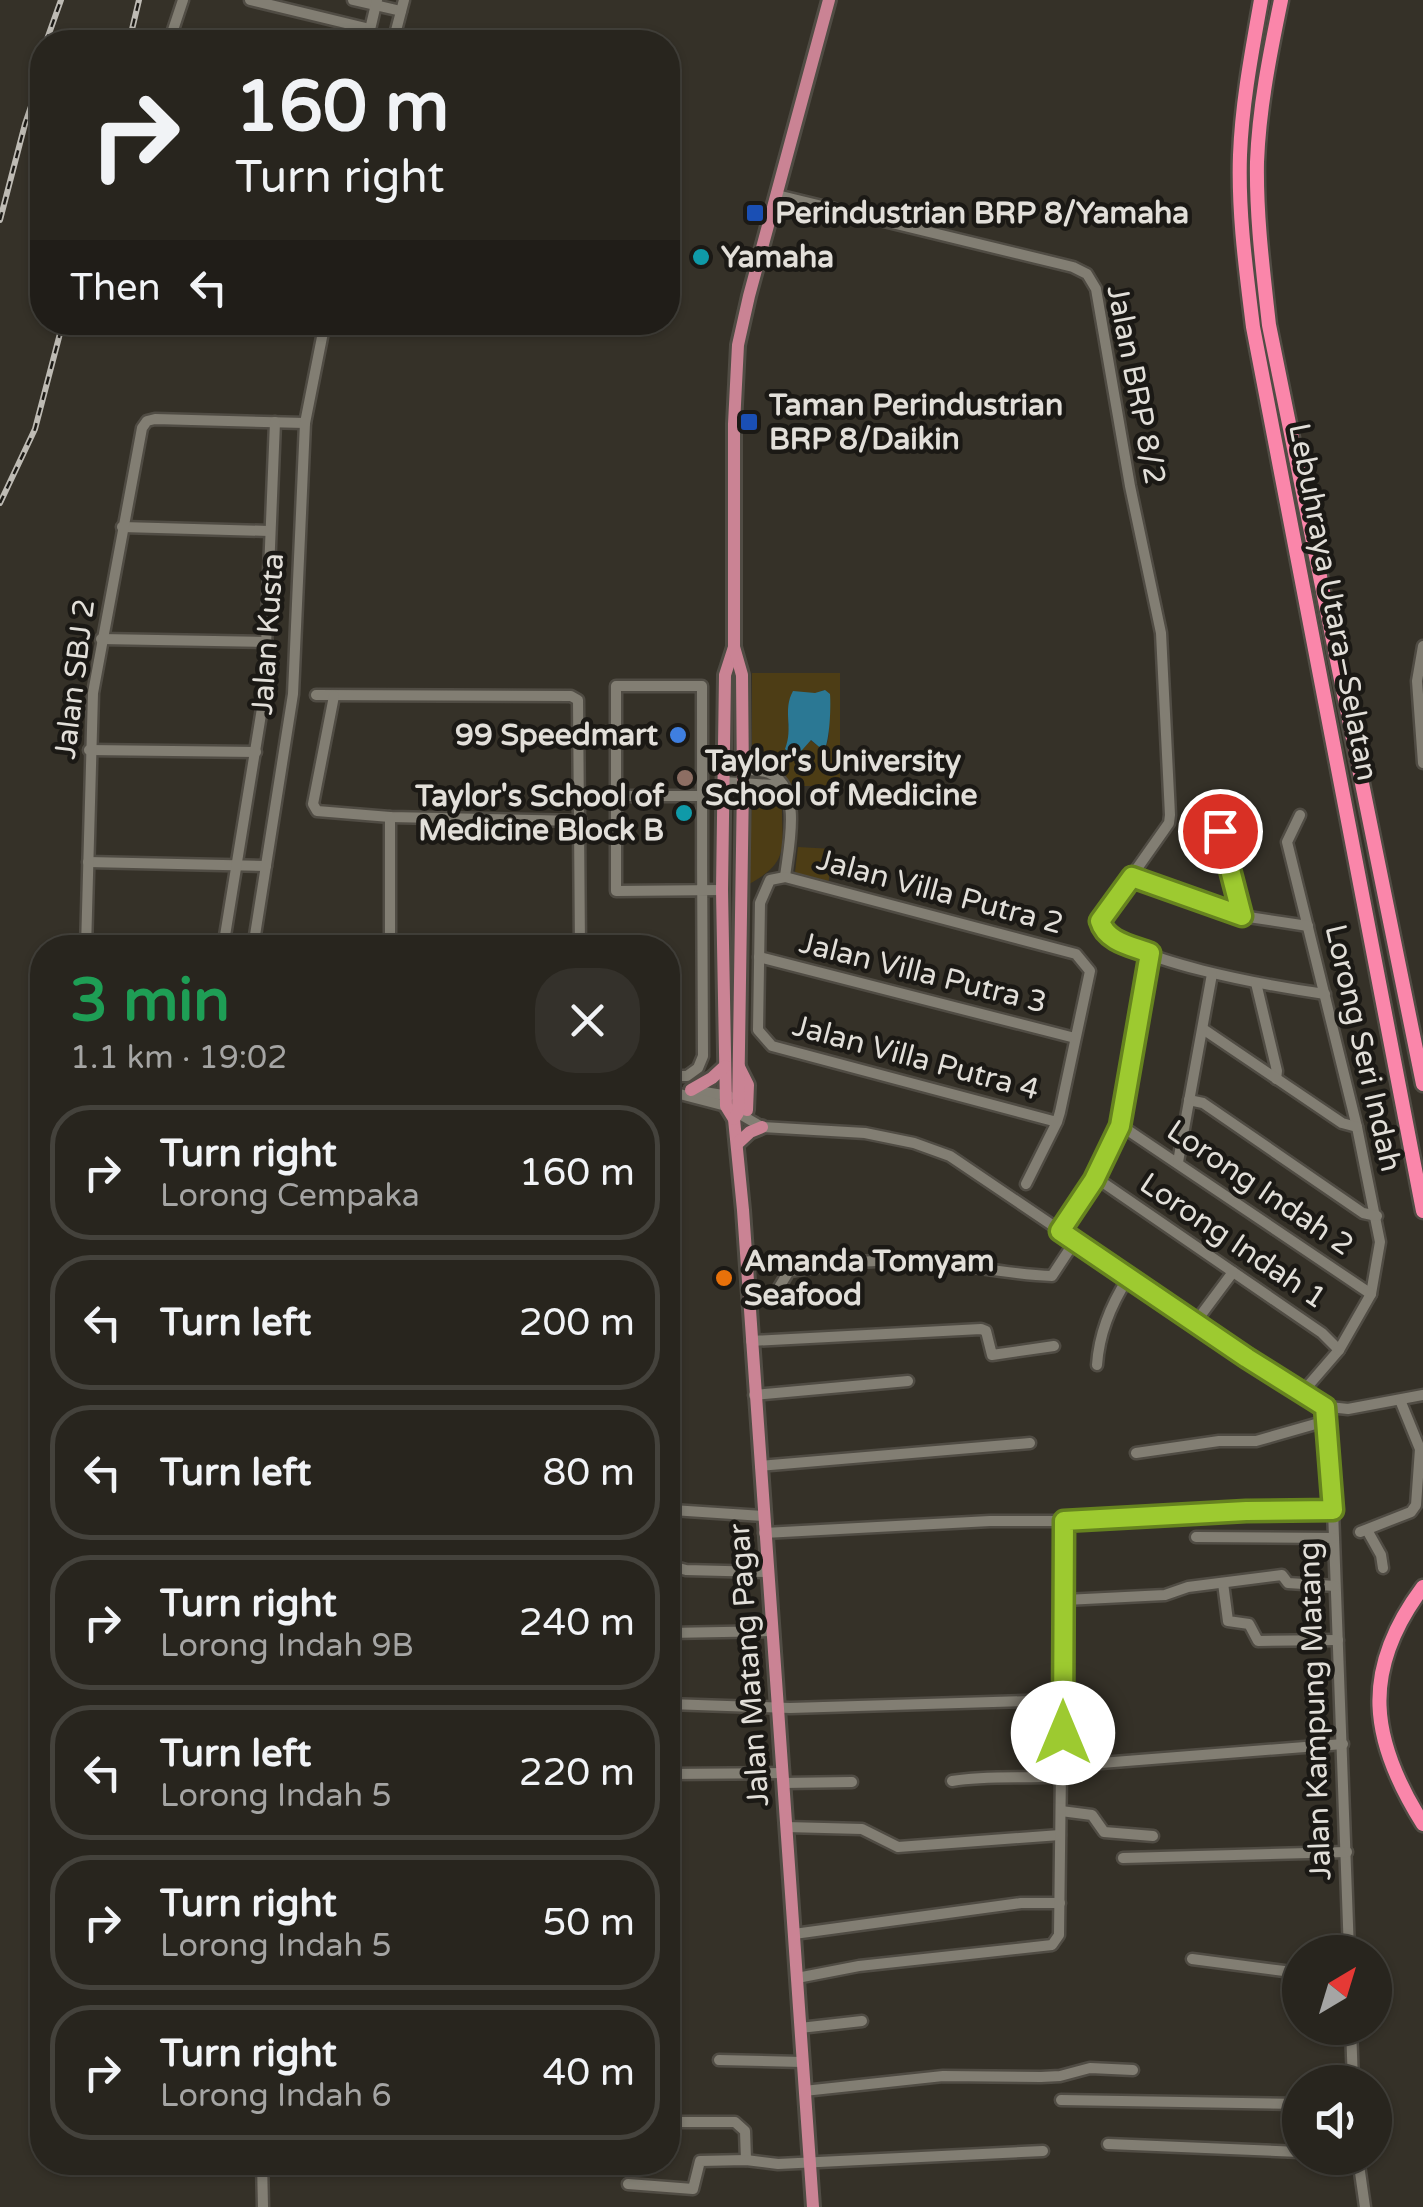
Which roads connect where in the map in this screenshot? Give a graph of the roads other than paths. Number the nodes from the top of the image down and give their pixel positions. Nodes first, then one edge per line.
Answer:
1 (182, 0) edge
2 (250, 0) edge
3 (353, 0) edge
4 (829, 0) edge
5 (1261, 0) edge
6 (1282, 0) edge
7 (376, 2) edge
8 (403, 5) edge
9 (370, 29) joint
10 (173, 30) edge
11 (397, 30) edge
12 (777, 196) junction
13 (323, 335) edge
14 (275, 422) junction
15 (304, 422) junction
16 (122, 527) junction
17 (269, 531) junction
18 (102, 639) junction
19 (267, 642) junction
20 (1423, 646) edge
21 (734, 647) junction
22 (316, 695) dead end
23 (334, 696) junction
24 (89, 750) junction
25 (256, 752) junction
26 (1423, 763) edge
27 (724, 776) junction
28 (743, 776) junction
29 (616, 796) junction
30 (702, 796) junction
31 (1300, 815) dead end
32 (390, 817) junction
33 (581, 821) junction
34 (1220, 831) dead end
35 (88, 862) junction
36 (237, 865) junction
37 (266, 866) junction
38 (785, 877) junction
39 (1132, 877) junction
40 (702, 890) junction
41 (722, 890) junction
42 (1242, 916) junction
43 (1308, 926) junction
44 (86, 935) edge
45 (225, 935) edge
46 (254, 935) edge
47 (390, 935) edge
48 (580, 935) edge
49 (1150, 953) junction
50 (759, 957) junction
51 (1212, 974) junction
52 (1256, 983) junction
53 (741, 990) junction
54 (1325, 994) junction
55 (724, 1002) junction
56 (1203, 1029) junction
57 (1075, 1038) junction
58 (731, 1065) junction
59 (680, 1076) edge
60 (1276, 1078) junction
61 (1423, 1084) edge
62 (690, 1090) junction
63 (680, 1091) edge
64 (680, 1094) edge
65 (1189, 1100) junction
66 (735, 1107) junction
67 (1056, 1122) junction
68 (1120, 1126) junction
69 (766, 1127) junction
70 (1357, 1127) junction
71 (737, 1144) junction
72 (1178, 1162) junction
73 (1094, 1180) junction
74 (1026, 1184) dead end
75 (1423, 1210) edge
76 (1377, 1216) junction
77 (1060, 1231) junction
78 (1075, 1241) junction
79 (1233, 1272) junction
80 (1128, 1278) junction
81 (1371, 1294) junction
82 (748, 1296) junction
83 (1194, 1323) junction
84 (751, 1341) junction
85 (1054, 1346) dead end
86 (1339, 1350) junction
87 (1098, 1365) dead end
88 (908, 1381) dead end
89 (1300, 1394) junction
90 (1423, 1395) edge
91 (754, 1396) junction
92 (1400, 1400) junction
93 (1325, 1407) junction
94 (1326, 1422) junction
95 (1030, 1443) dead end
96 (1136, 1453) dead end
97 (760, 1466) junction
98 (1333, 1510) junction
99 (680, 1511) edge
100 (763, 1516) junction
101 (1064, 1521) junction
102 (764, 1533) junction
103 (1196, 1537) dead end
104 (1333, 1538) junction
105 (1383, 1568) dead end
106 (680, 1569) edge
107 (768, 1572) junction
108 (1223, 1583) junction
109 (1335, 1586) junction
110 (1423, 1587) edge
111 (1065, 1600) junction
112 (772, 1631) junction
113 (680, 1633) edge
114 (1338, 1640) junction
115 (1063, 1700) junction
116 (680, 1704) edge
117 (778, 1706) junction
118 (1342, 1744) junction
119 (1063, 1771) junction
120 (680, 1774) edge
121 (783, 1778) junction
122 (952, 1781) dead end
123 (852, 1782) dead end
124 (1061, 1811) junction
125 (1423, 1824) edge
126 (786, 1827) junction
127 (1060, 1835) junction
128 (1153, 1836) dead end
129 (1347, 1852) junction
130 (1124, 1858) dead end
131 (1060, 1903) junction
132 (794, 1934) junction
133 (1349, 1935) edge
134 (1192, 1959) dead end
135 (1282, 1971) edge
136 (797, 1978) junction
137 (862, 2021) dead end
138 (800, 2028) junction
139 (719, 2060) dead end
140 (802, 2062) junction
141 (1132, 2070) dead end
142 (804, 2090) junction
143 (1062, 2100) dead end
144 (1282, 2104) edge
145 (680, 2122) edge
146 (1108, 2144) dead end
147 (1043, 2151) dead end
148 (1282, 2151) edge
149 (746, 2160) junction
150 (810, 2163) junction
151 (262, 2175) edge
152 (1360, 2175) edge
153 (628, 2184) dead end
154 (263, 2207) edge
155 (813, 2207) edge
156 (1365, 2207) edge

1 - 10 street
2 - 9 street
3 - 7 street
4 - 12 main road
5 - 75 highway, Lebuhraya Utara–Selatan
6 - 61 highway, Lebuhraya Utara–Selatan
7 - 8 street
7 - 9 street
8 - 11 street
12 - 21 main road
12 - 39 street, Jalan BRP 8/2
13 - 15 street, Jalan Kusta
14 - 15 street
14 - 16 street, Jalan SBJ 2
14 - 17 street
15 - 37 street, Jalan Kusta
16 - 17 street
16 - 18 street, Jalan SBJ 2
17 - 19 street
18 - 19 street
18 - 24 street, Jalan SBJ 2
19 - 25 street
20 - 26 street
21 - 27 main road
21 - 28 main road
22 - 23 street
23 - 32 street
23 - 33 street
24 - 25 street
24 - 35 street, Jalan SBJ 2
25 - 36 street
27 - 28 street
27 - 41 main road
28 - 38 street
28 - 53 main road
29 - 30 street
29 - 30 street
29 - 40 street
30 - 40 street
31 - 43 street, Lorong Seri Indah
32 - 33 street
32 - 47 street
33 - 48 street
34 - 42 street
35 - 36 street
35 - 44 street, Jalan SBJ 2
36 - 37 street
36 - 45 street
37 - 46 street, Jalan Kusta
38 - 50 street, Jalan Villa Putra 4
38 - 57 street, Jalan Villa Putra 2
39 - 42 street
39 - 49 street
40 - 41 street
40 - 59 street
41 - 55 main road
42 - 43 street
43 - 54 street, Lorong Seri Indah
49 - 51 street
49 - 68 street
50 - 57 street, Jalan Villa Putra 3
50 - 67 street, Jalan Villa Putra 4
51 - 52 street
51 - 56 street
52 - 54 street
52 - 60 street
53 - 55 main road
53 - 58 main road
54 - 70 street, Lorong Seri Indah
55 - 58 main road
56 - 60 street
56 - 65 street
57 - 67 street, Jalan Villa Putra 2
58 - 62 main road
58 - 66 main road
58 - 66 main road
60 - 70 street
62 - 63 street
62 - 66 street
64 - 66 street
65 - 72 street
65 - 76 street
66 - 69 street
66 - 71 main road, Jalan Matang Pagar
67 - 74 street, Jalan Villa Putra 2
68 - 72 street, Lorong Indah 2
68 - 73 street
69 - 71 main road
69 - 77 street
70 - 76 street, Lorong Seri Indah
71 - 82 main road, Jalan Matang Pagar
72 - 81 street, Lorong Indah 2
73 - 77 street
73 - 79 street, Lorong Indah 1
76 - 81 street, Lorong Seri Indah
77 - 78 street
78 - 80 street
78 - 82 street
79 - 83 street
79 - 86 street, Lorong Indah 1
80 - 83 street
80 - 87 street
81 - 86 street, Lorong Seri Indah
82 - 84 main road, Jalan Matang Pagar
83 - 89 street
84 - 85 street
84 - 91 main road, Jalan Matang Pagar
86 - 89 street, Lorong Seri Indah
88 - 91 street
89 - 93 street
90 - 92 street
91 - 97 main road, Jalan Matang Pagar
92 - 93 street
92 - 105 street
93 - 94 street, Jalan Kampung Matang
94 - 96 street
94 - 98 street, Jalan Kampung Matang
95 - 97 street
97 - 100 main road, Jalan Matang Pagar
98 - 101 street
98 - 104 street, Jalan Kampung Matang
99 - 100 street
100 - 102 main road, Jalan Matang Pagar
101 - 102 street
101 - 111 street
102 - 107 main road, Jalan Matang Pagar
103 - 104 street
104 - 109 street, Jalan Kampung Matang
106 - 107 street
107 - 112 main road, Jalan Matang Pagar
108 - 109 street
108 - 111 street
108 - 114 street
109 - 114 street, Jalan Kampung Matang
110 - 125 highway
111 - 115 street
112 - 113 street
112 - 117 main road, Jalan Matang Pagar
114 - 118 street, Jalan Kampung Matang
115 - 117 street
115 - 119 street
116 - 117 street
117 - 121 main road, Jalan Matang Pagar
118 - 119 street
118 - 129 street, Jalan Kampung Matang
119 - 122 street
119 - 124 street
120 - 121 street
121 - 123 street
121 - 126 main road, Jalan Matang Pagar
124 - 127 street
124 - 128 street
126 - 127 street
126 - 132 main road, Jalan Matang Pagar
127 - 131 street
129 - 130 street
129 - 133 street, Jalan Kampung Matang
131 - 132 street
131 - 136 street
132 - 136 main road, Jalan Matang Pagar
134 - 135 street
136 - 138 main road, Jalan Matang Pagar
137 - 138 street
138 - 140 main road, Jalan Matang Pagar
139 - 140 street
140 - 142 main road, Jalan Matang Pagar
141 - 142 street
142 - 150 main road, Jalan Matang Pagar
143 - 144 street
145 - 149 street
146 - 148 street
147 - 150 street
149 - 150 street
149 - 153 street
150 - 155 main road, Jalan Matang Pagar
151 - 154 street
152 - 156 street

